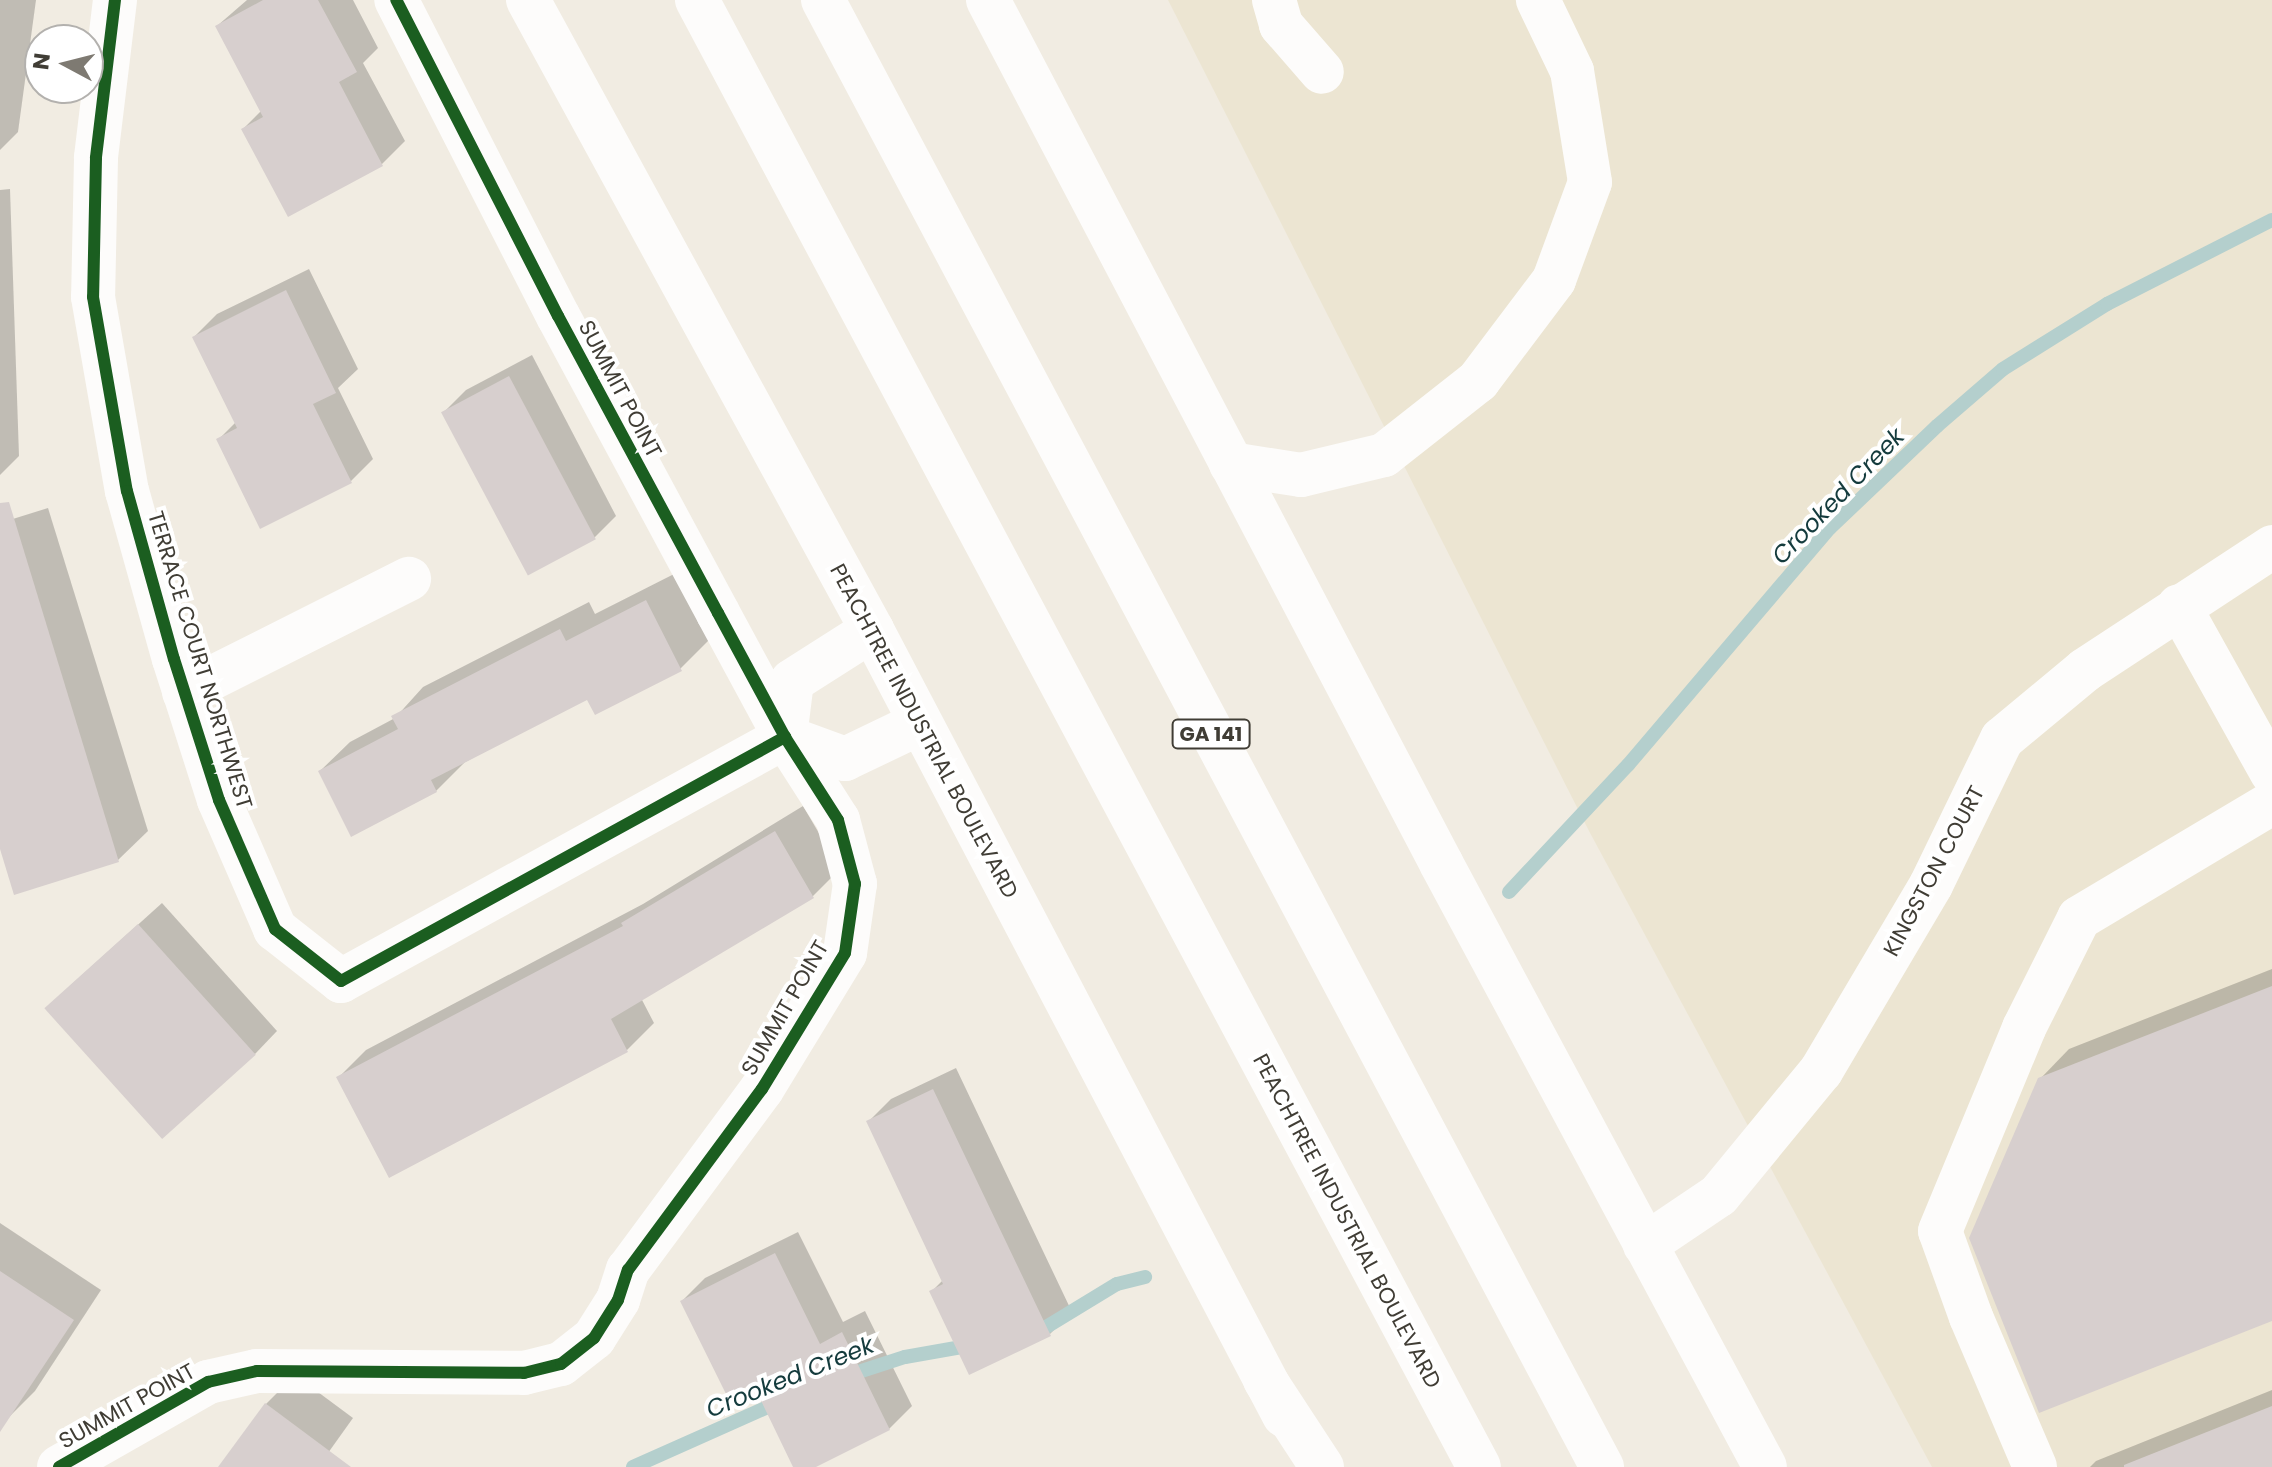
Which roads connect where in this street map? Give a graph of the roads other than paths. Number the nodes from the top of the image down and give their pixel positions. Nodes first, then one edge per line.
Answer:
1 (115, 0) edge
2 (396, 0) edge
3 (528, 0) edge
4 (697, 0) edge
5 (823, 0) edge
6 (988, 0) edge
7 (1274, 0) edge
8 (1538, 0) edge
9 (1322, 72) dead end
10 (1231, 464) junction
11 (2272, 547) edge
12 (409, 579) dead end
13 (2179, 606) junction
14 (872, 630) junction
15 (184, 692) junction
16 (920, 723) junction
17 (785, 737) junction
18 (2272, 773) edge
19 (2272, 803) edge
20 (1645, 1245) junction
21 (1265, 1380) junction
22 (59, 1467) edge
23 (1311, 1467) edge
24 (1322, 1467) edge
25 (1479, 1467) edge
26 (1602, 1467) edge
27 (1765, 1467) edge
28 (2035, 1467) edge

1 - 15 main road, TERRACE COURT NORTHWEST
2 - 17 main road, SUMMIT POINT
3 - 14 main road, PEACHTREE INDUSTRIAL BOULEVARD
4 - 25 main road, PEACHTREE INDUSTRIAL BOULEVARD
5 - 26 main road, GA 141
6 - 10 main road
7 - 9 main road
8 - 10 main road
10 - 20 main road
11 - 13 main road, KINGSTON COURT
12 - 15 main road
13 - 18 main road
13 - 20 main road, KINGSTON COURT
14 - 16 main road, PEACHTREE INDUSTRIAL BOULEVARD
14 - 17 main road
15 - 17 main road, TERRACE COURT NORTHWEST
16 - 17 main road
16 - 21 main road, PEACHTREE INDUSTRIAL BOULEVARD
17 - 22 main road, SUMMIT POINT
19 - 28 main road
20 - 27 main road
21 - 23 main road, PEACHTREE INDUSTRIAL BOULEVARD
21 - 24 main road

